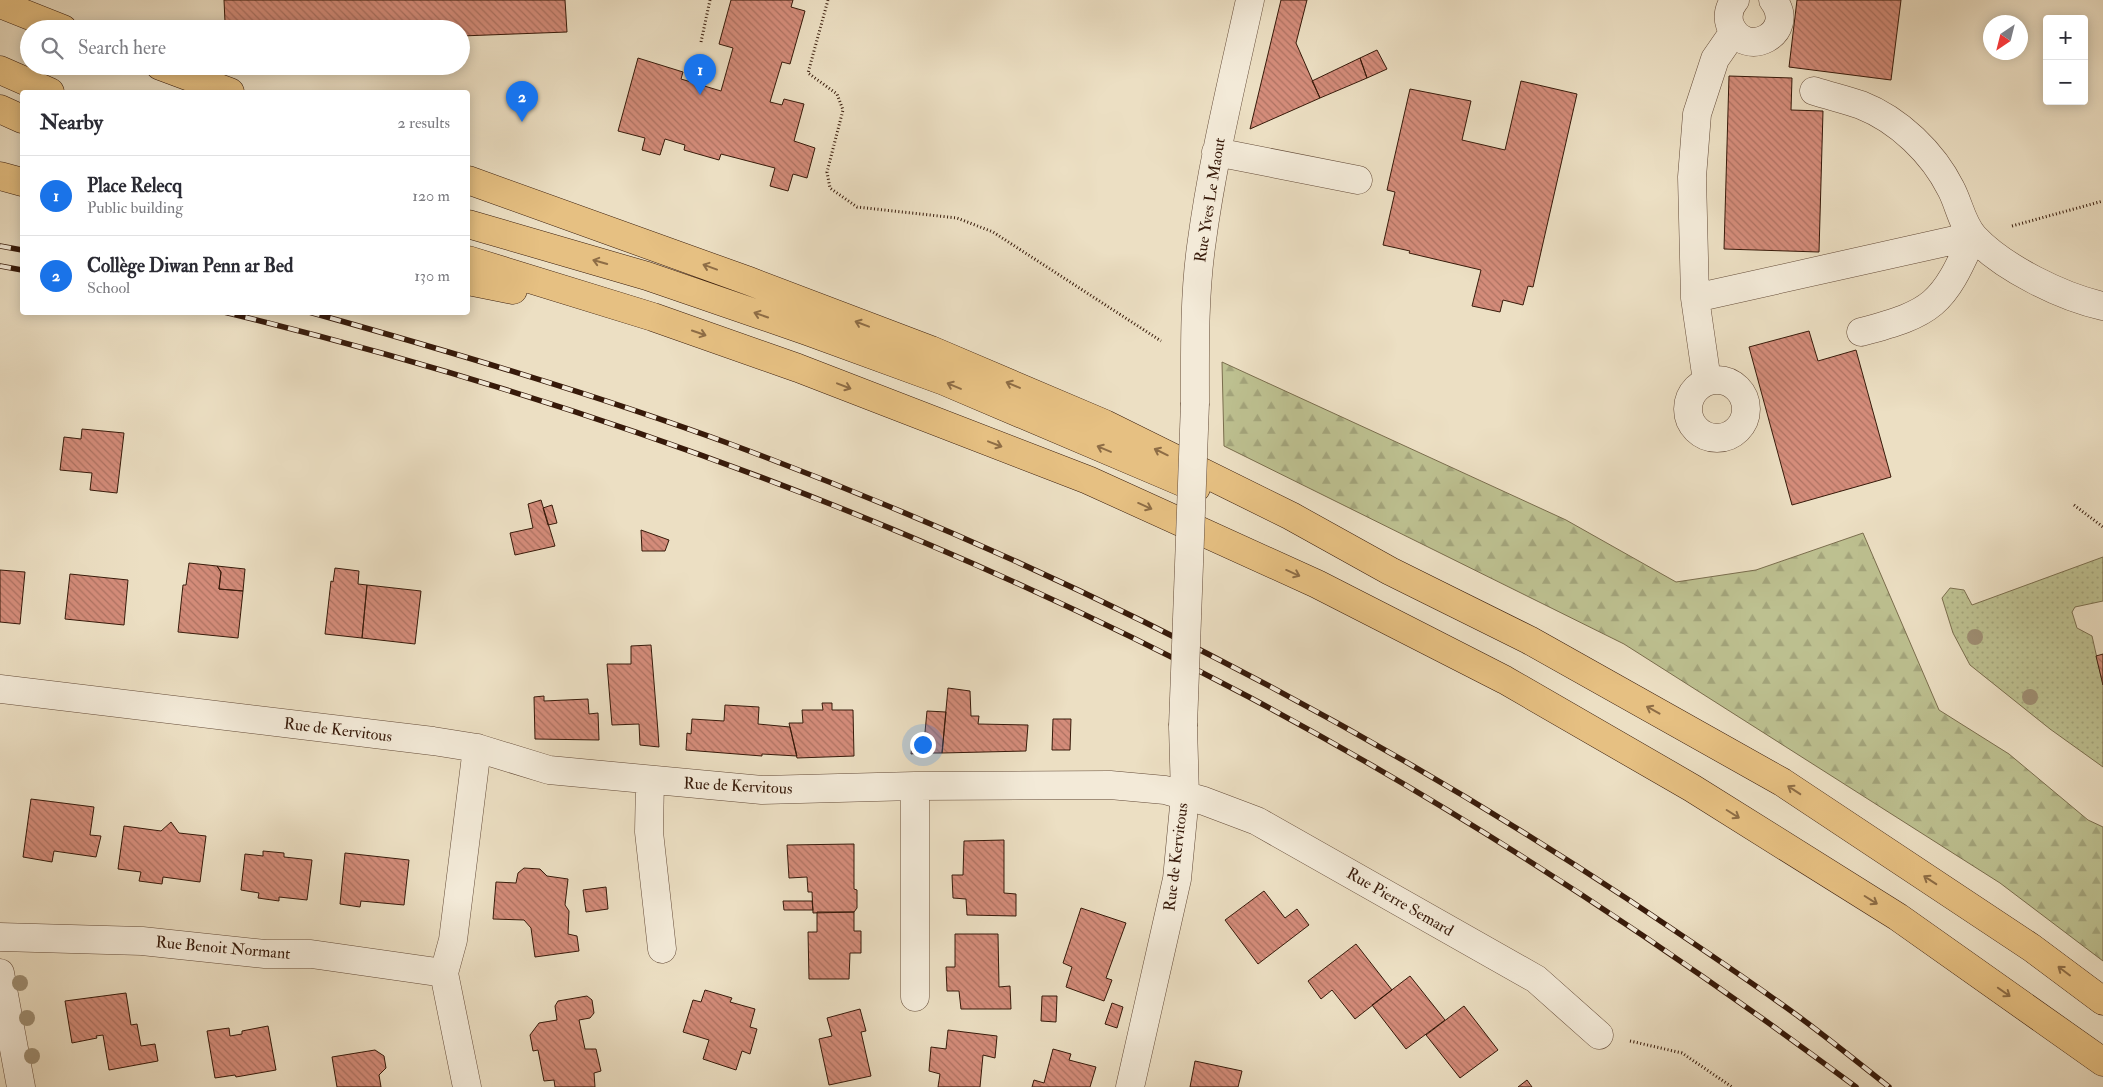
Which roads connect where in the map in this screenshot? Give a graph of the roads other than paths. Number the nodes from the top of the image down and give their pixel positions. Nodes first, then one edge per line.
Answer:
1 (1250, 0) edge
2 (1735, 0) edge
3 (1772, 0) edge
4 (0, 4) edge
5 (40, 20) edge
6 (1734, 33) junction
7 (0, 70) edge
8 (184, 75) edge
9 (45, 90) edge
10 (225, 90) edge
11 (1814, 91) dead end
12 (0, 110) edge
13 (20, 118) edge
14 (1216, 152) junction
15 (0, 176) edge
16 (1358, 180) dead end
17 (20, 181) edge
18 (470, 181) edge
19 (470, 225) edge
20 (1973, 236) junction
21 (470, 261) edge
22 (470, 281) edge
23 (1695, 298) junction
24 (2103, 306) edge
25 (654, 317) junction
26 (1860, 332) dead end
27 (1707, 381) dead end
28 (1390, 571) junction
29 (0, 690) edge
30 (477, 748) junction
31 (650, 780) junction
32 (915, 786) junction
33 (1185, 796) junction
34 (0, 937) edge
35 (662, 949) dead end
36 (0, 973) edge
37 (444, 973) junction
38 (915, 997) dead end
39 (2103, 1001) edge
40 (1600, 1035) road end
41 (2103, 1062) edge
42 (21, 1087) edge
43 (467, 1087) edge
44 (1130, 1087) edge

1 - 14 street, Rue Yves Le Maout
2 - 6 street
3 - 6 street
4 - 5 highway
6 - 23 street
7 - 9 highway
8 - 10 highway
11 - 20 street
12 - 13 highway
14 - 16 street
14 - 33 street, Rue Yves Le Maout, bridge
15 - 17 highway
28 -> 18 highway
28 -> 19 highway
20 - 23 street
20 - 24 street
20 - 26 street
21 - 25 highway
22 - 25 highway
23 - 27 street
25 -> 41 highway
39 -> 28 highway
29 - 30 street, Rue de Kervitous
30 - 31 street, Rue de Kervitous
30 - 37 street
31 - 32 street, Rue de Kervitous
31 - 35 street
32 - 33 street, Rue de Kervitous
32 - 38 street
33 - 40 street, Rue Pierre Semard
33 - 44 street, Rue de Kervitous
34 - 37 street, Rue Benoit Normant
36 - 42 street
37 - 43 street

